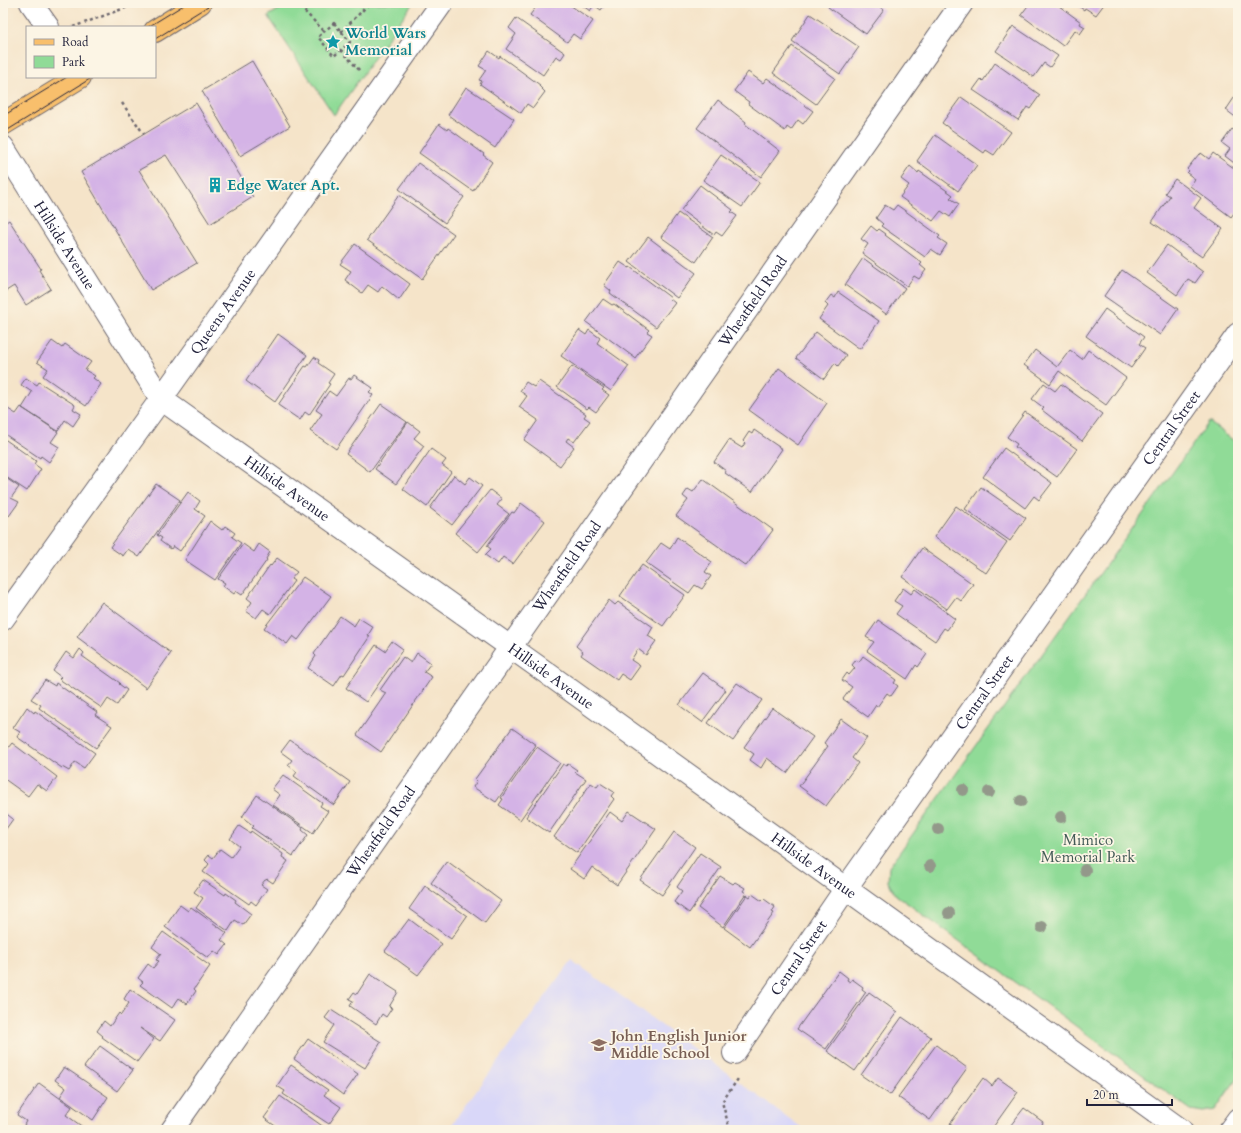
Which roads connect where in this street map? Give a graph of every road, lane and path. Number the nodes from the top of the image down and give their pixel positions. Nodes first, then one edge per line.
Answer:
1 (31, 3) edge
2 (133, 3) edge
3 (200, 3) edge
4 (296, 3) edge
5 (370, 3) edge
6 (442, 3) edge
7 (962, 3) edge
8 (47, 26) edge
9 (76, 26) edge
10 (156, 30) edge
11 (324, 31) junction
12 (341, 32) junction
13 (78, 78) edge
14 (122, 103) dead end
15 (3, 124) edge
16 (144, 134) dead end
17 (3, 147) edge
18 (1238, 334) edge
19 (161, 399) junction
20 (3, 619) edge
21 (510, 647) junction
22 (846, 888) junction
23 (734, 1053) joint
24 (1238, 1119) edge
25 (172, 1130) edge
26 (730, 1130) edge
27 (1182, 1130) edge
28 (1230, 1130) edge

1 - 8 street
2 - 9 path
3 - 10 main road
4 - 11 path
5 - 12 path
6 - 19 street, Queens Avenue
7 - 21 street, Wheatfield Road
11 - 12 path
11 - 12 path
13 - 15 main road
14 - 16 path
17 - 19 street, Hillside Avenue
18 - 22 street, Central Street
19 - 20 street, Queens Avenue
19 - 21 street, Hillside Avenue
21 - 22 street, Hillside Avenue
21 - 25 street, Wheatfield Road
22 - 23 street, Central Street
22 - 27 street, Hillside Avenue
23 - 26 path
24 - 28 street

